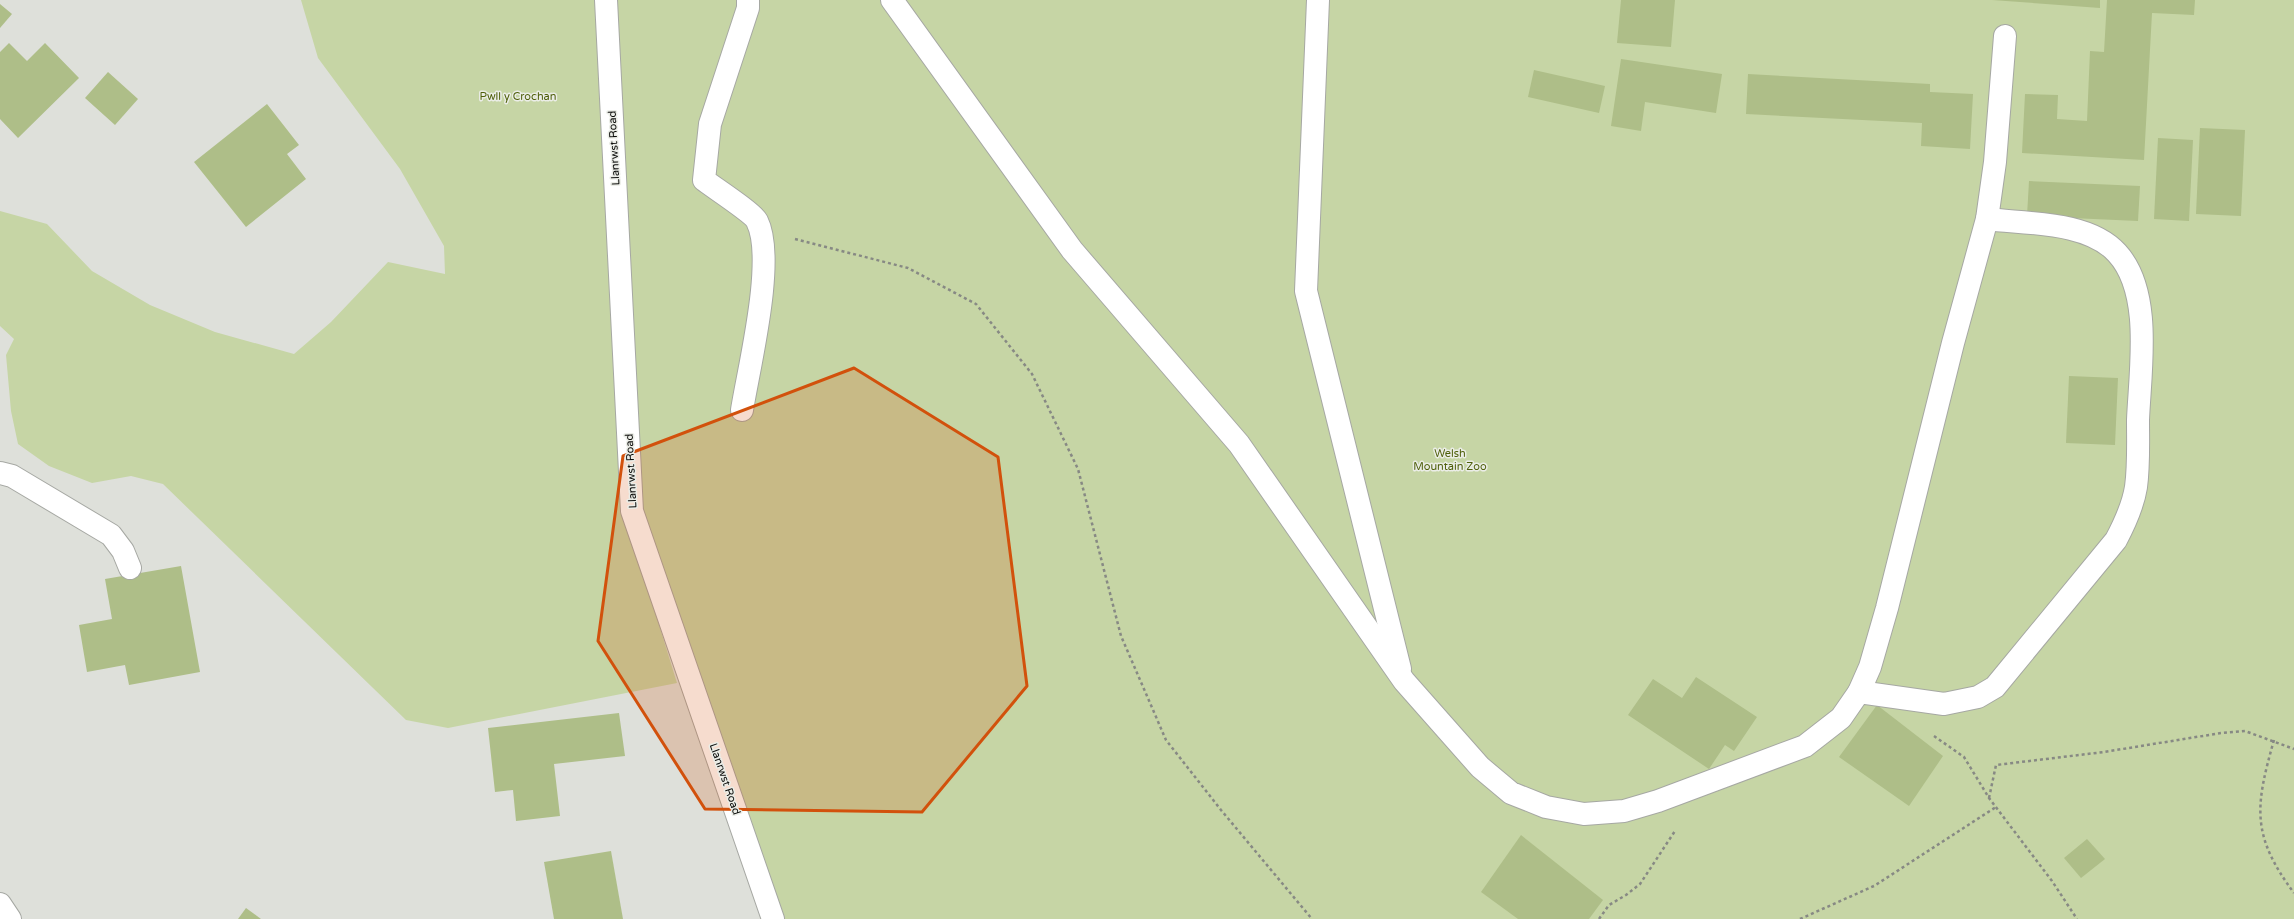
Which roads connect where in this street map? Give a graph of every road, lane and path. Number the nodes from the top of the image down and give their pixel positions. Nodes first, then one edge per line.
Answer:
1 (606, 0) edge
2 (748, 0) edge
3 (892, 0) edge
4 (1318, 0) edge
5 (2005, 36) dead end
6 (1987, 219) junction
7 (762, 238) junction
8 (742, 410) dead end
9 (0, 473) edge
10 (130, 568) dead end
11 (1404, 681) junction
12 (1859, 692) junction
13 (1932, 734) dead end
14 (2274, 740) junction
15 (2294, 749) edge
16 (1989, 798) junction
17 (1996, 807) junction
18 (1677, 828) dead end
19 (2294, 893) edge
20 (0, 904) edge
21 (10, 919) edge
22 (773, 919) edge
23 (1312, 919) edge
24 (1598, 919) edge
25 (1800, 919) edge
26 (2077, 919) edge

1 - 22 street, Llanrwst Road
2 - 7 street
3 - 11 street
4 - 11 street
5 - 6 street
6 - 12 street
6 - 12 street
7 - 8 street
7 - 23 path
9 - 10 street
11 - 12 street
13 - 16 path
14 - 15 path
14 - 16 path
14 - 19 path
16 - 17 path
17 - 25 path
17 - 26 path
18 - 24 path
20 - 21 street

